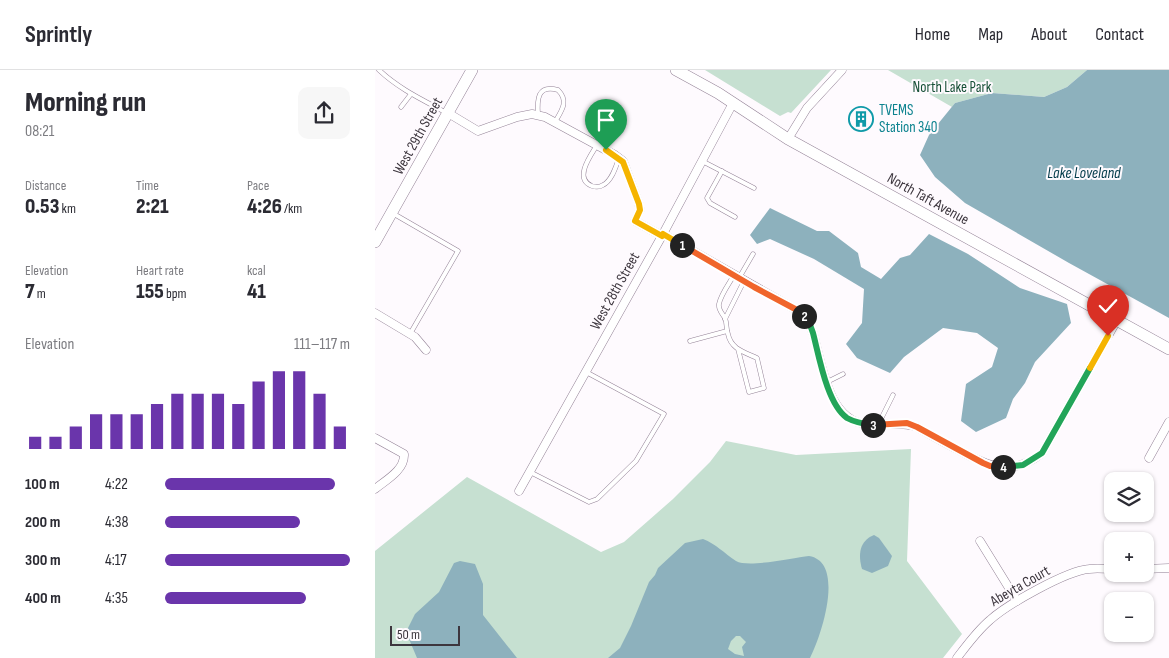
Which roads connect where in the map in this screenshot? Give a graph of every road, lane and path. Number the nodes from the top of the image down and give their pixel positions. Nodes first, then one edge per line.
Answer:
1 (379, 70) edge
2 (472, 70) edge
3 (676, 70) edge
4 (842, 70) edge
5 (411, 94) junction
6 (733, 103) junction
7 (401, 107) dead end
8 (447, 113) junction
9 (538, 115) junction
10 (555, 122) junction
11 (788, 139) junction
12 (597, 145) junction
13 (619, 158) junction
14 (702, 161) junction
15 (722, 171) junction
16 (754, 188) dead end
17 (392, 212) junction
18 (735, 217) dead end
19 (662, 235) junction
20 (375, 242) edge
21 (753, 254) dead end
22 (739, 278) junction
23 (375, 313) edge
24 (725, 319) junction
25 (1117, 320) junction
26 (727, 331) junction
27 (410, 334) junction
28 (690, 341) dead end
29 (738, 349) junction
30 (1169, 349) edge
31 (426, 350) dead end
32 (586, 372) junction
33 (843, 374) dead end
34 (827, 382) junction
35 (893, 395) dead end
36 (1169, 422) edge
37 (878, 424) junction
38 (375, 438) edge
39 (1149, 458) dead end
40 (530, 472) junction
41 (375, 489) edge
42 (519, 491) dead end
43 (980, 541) dead end
44 (1169, 568) edge
45 (1104, 569) edge
46 (1154, 569) edge
47 (1017, 601) junction
48 (957, 658) edge

1 - 5 lane
2 - 8 main road, West 29th Street
3 - 6 main road, North Taft Avenue
4 - 11 street
5 - 7 lane
5 - 8 lane
6 - 11 main road, North Taft Avenue
6 - 14 street, West 28th Street
8 - 9 street
8 - 17 main road, West 29th Street
9 - 10 street
9 - 10 lane
10 - 12 street
11 - 25 main road, North Taft Avenue
12 - 13 street
12 - 13 lane
13 - 19 street
14 - 15 lane
14 - 19 street, West 28th Street
15 - 16 lane
15 - 18 lane
17 - 20 main road, West 29th Street
17 - 27 lane
19 - 22 street
19 - 32 street, West 28th Street
21 - 22 lane
22 - 24 lane
22 - 24 lane
22 - 34 street
23 - 27 street
24 - 26 lane
25 - 30 main road, North Taft Avenue
25 - 37 street
26 - 28 lane
26 - 29 lane
27 - 31 street
29 - 29 lane
32 - 40 street, West 28th Street
32 - 40 lane
33 - 34 lane
34 - 37 street
35 - 37 lane
36 - 39 street
38 - 41 street
40 - 42 street, West 28th Street
43 - 47 street
44 - 46 street
45 - 47 street, Abeyta Court
47 - 48 street, Abeyta Court

